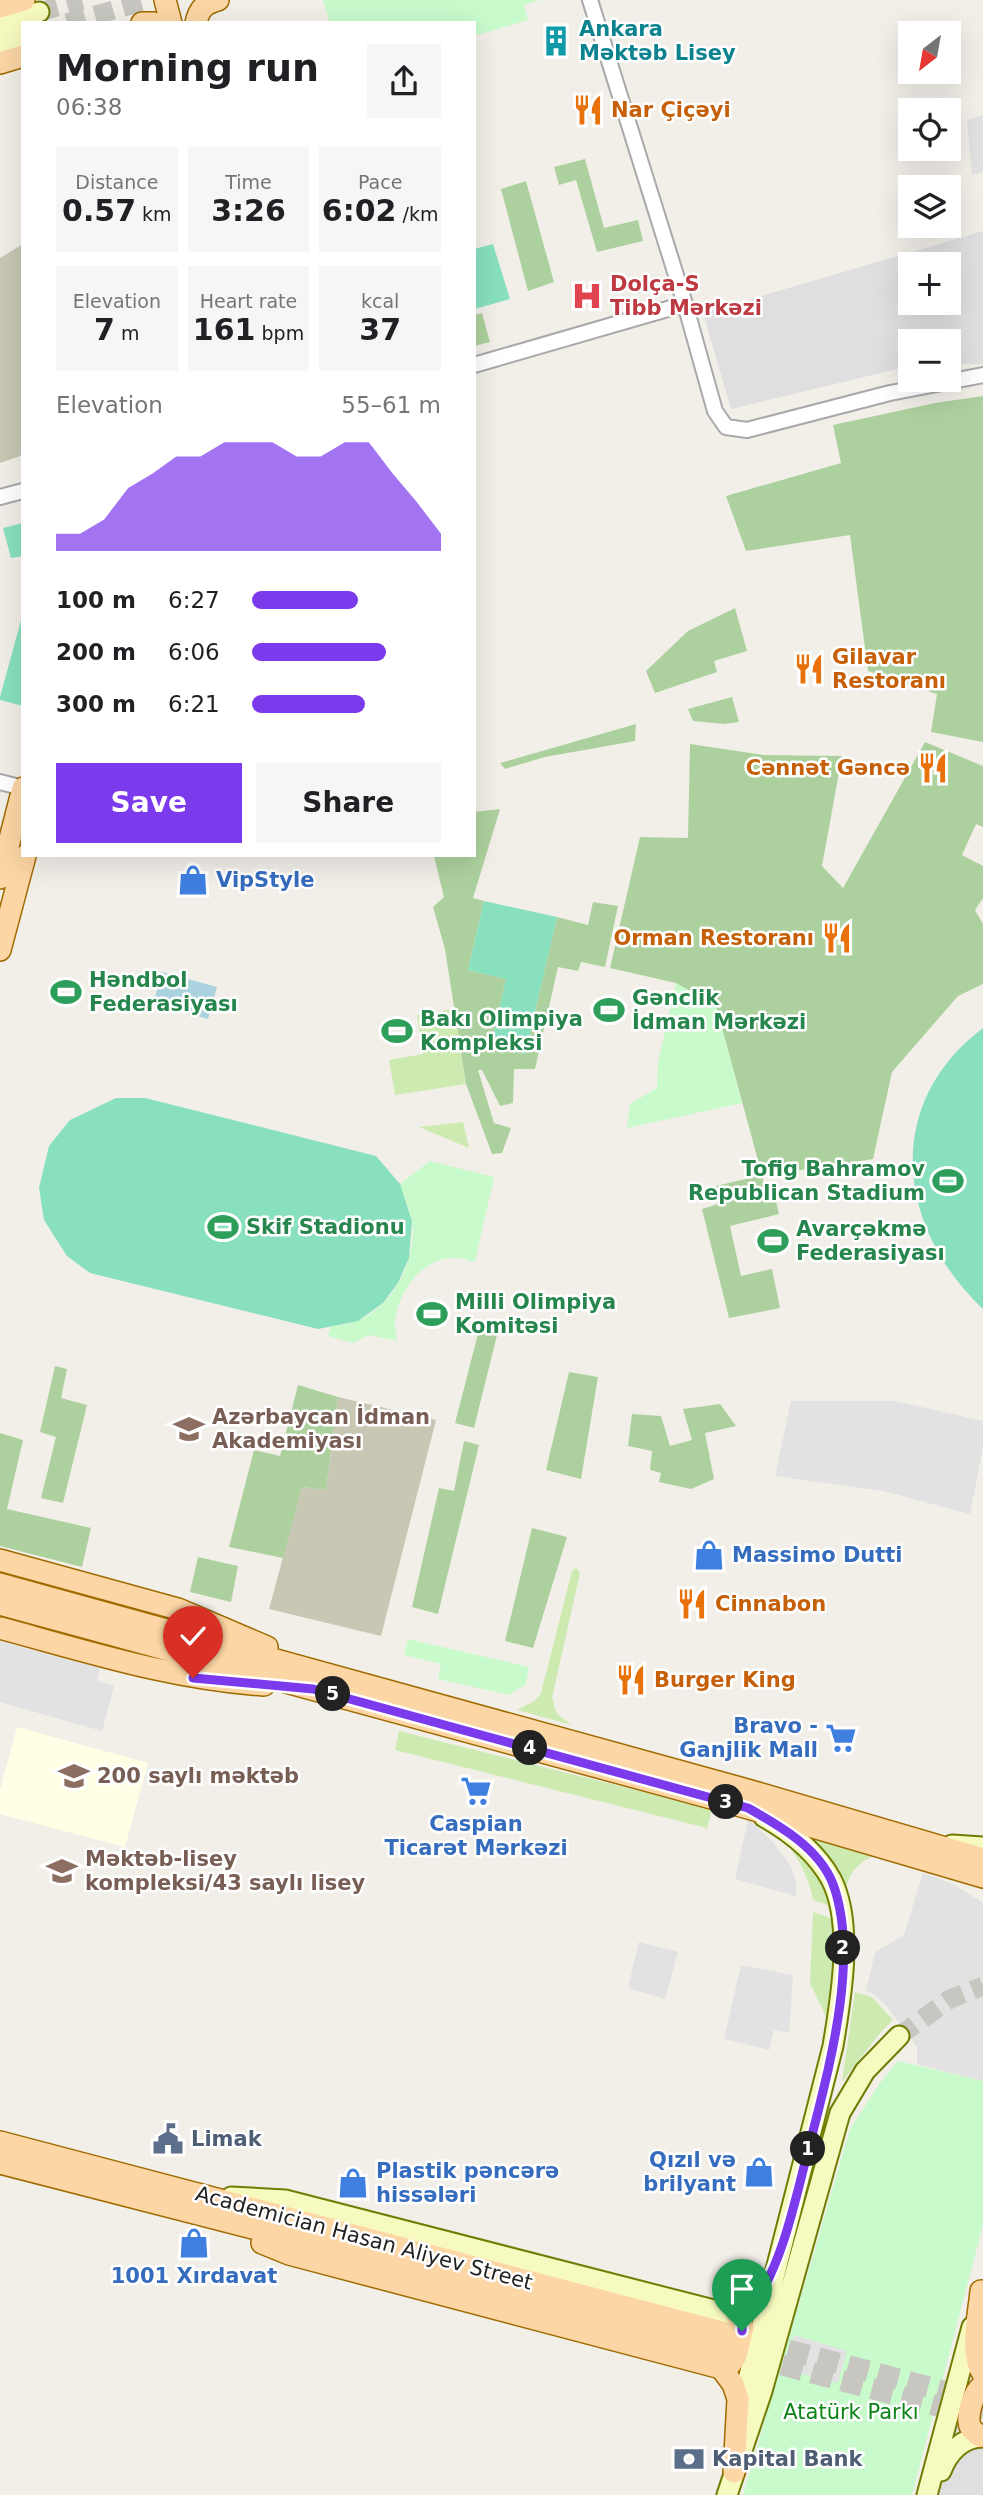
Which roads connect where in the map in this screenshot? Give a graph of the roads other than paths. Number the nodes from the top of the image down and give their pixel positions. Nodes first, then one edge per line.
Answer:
1 (165, 0) edge
2 (185, 0) edge
3 (218, 0) edge
4 (590, 0) edge
5 (32, 6) edge
6 (0, 7) edge
7 (170, 21) edge
8 (193, 21) edge
9 (195, 21) edge
10 (0, 24) edge
11 (21, 37) edge
12 (0, 43) edge
13 (21, 57) edge
14 (0, 63) edge
15 (685, 304) junction
16 (476, 364) edge
17 (983, 375) edge
18 (21, 492) edge
19 (0, 497) edge
20 (0, 782) edge
21 (21, 787) edge
22 (21, 796) edge
23 (25, 857) edge
24 (0, 878) edge
25 (0, 950) edge
26 (0, 1560) edge
27 (0, 1584) edge
28 (0, 1604) edge
29 (0, 1628) edge
30 (0, 1634) edge
31 (22, 1634) junction
32 (314, 1679) junction
33 (748, 1808) junction
34 (934, 1844) junction
35 (983, 1847) edge
36 (983, 1856) edge
37 (983, 1877) edge
38 (899, 2036) tunnel mouth
39 (0, 2142) edge
40 (0, 2163) edge
41 (783, 2246) junction
42 (982, 2288) edge
43 (727, 2342) junction
44 (983, 2374) edge
45 (983, 2385) edge
46 (982, 2436) edge
47 (734, 2472) junction
48 (727, 2495) edge
49 (929, 2495) edge

1 - 7 main road
2 - 8 main road
3 - 9 main road
4 - 15 street
5 - 6 main road
5 - 10 main road
11 - 12 main road
13 - 14 main road
15 - 16 street
15 - 17 street
18 - 19 street
20 - 21 street
22 - 24 main road
23 - 25 main road
26 - 32 main road
27 - 32 main road
28 - 32 main road
29 - 31 main road
30 - 31 street
31 - 32 main road
32 - 33 main road
32 - 34 main road
33 - 37 main road
33 - 41 main road
34 - 35 main road
34 - 36 main road
38 - 47 main road
39 - 43 main road, Academician Hasan Aliyev Street
40 - 43 main road, Academician Hasan Aliyev Street
41 - 43 main road
41 - 47 main road
42 - 44 main road
42 - 49 main road
43 - 47 main road
45 - 46 main road
46 - 49 main road
47 - 48 main road

